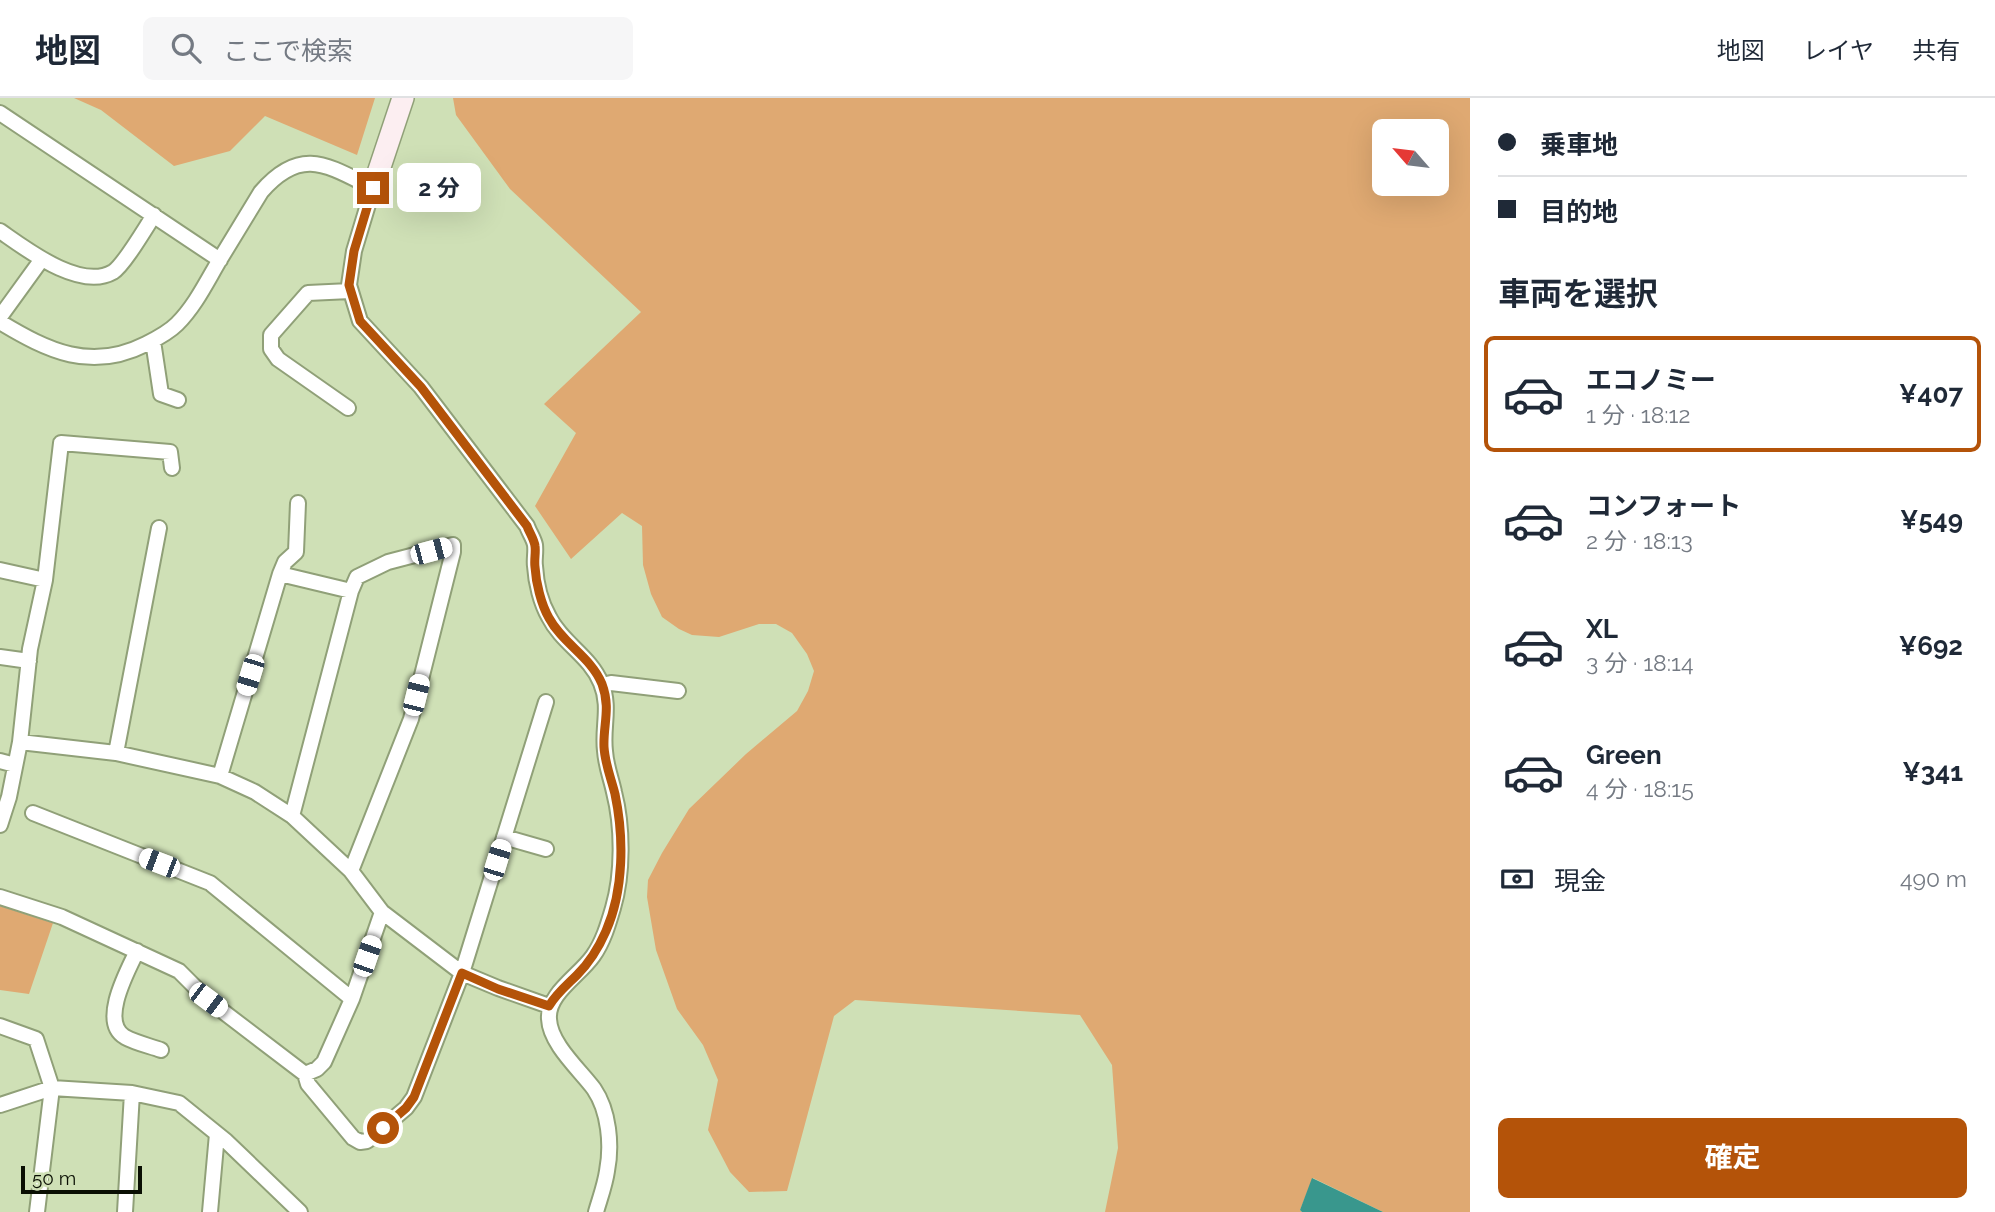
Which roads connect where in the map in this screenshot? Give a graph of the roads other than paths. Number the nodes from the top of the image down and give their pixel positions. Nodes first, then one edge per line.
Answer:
1 (403, 98) edge
2 (0, 113) edge
3 (373, 188) junction
4 (154, 215) junction
5 (0, 231) edge
6 (41, 259) junction
7 (220, 260) junction
8 (350, 291) junction
9 (0, 317) edge
10 (0, 322) edge
11 (153, 341) junction
12 (178, 400) dead end
13 (348, 408) dead end
14 (172, 468) dead end
15 (298, 503) dead end
16 (159, 528) dead end
17 (0, 570) edge
18 (280, 574) junction
19 (45, 580) junction
20 (351, 591) junction
21 (0, 657) edge
22 (29, 661) junction
23 (602, 685) junction
24 (678, 691) dead end
25 (546, 702) dead end
26 (20, 742) junction
27 (116, 753) junction
28 (0, 761) edge
29 (15, 765) junction
30 (219, 776) junction
31 (33, 813) dead end
32 (292, 816) junction
33 (0, 825) edge
34 (504, 837) junction
35 (546, 849) dead end
36 (351, 871) junction
37 (0, 897) edge
38 (382, 912) junction
39 (136, 951) junction
40 (462, 973) junction
41 (352, 999) junction
42 (549, 1006) junction
43 (0, 1027) edge
44 (162, 1050) dead end
45 (305, 1074) junction
46 (52, 1088) junction
47 (132, 1093) junction
48 (0, 1105) edge
49 (217, 1134) junction
50 (37, 1212) edge
51 (125, 1212) edge
52 (210, 1212) edge
53 (299, 1212) edge
54 (596, 1212) edge

1 - 3 street
2 - 4 street
3 - 7 street
3 - 8 street
4 - 6 street
4 - 7 street
5 - 6 street
6 - 9 street
7 - 11 street
8 - 13 street
8 - 23 street
10 - 11 street
11 - 12 street
14 - 19 street
15 - 18 street
16 - 27 street
17 - 19 street
18 - 20 street
18 - 30 street
19 - 22 street
20 - 32 street
20 - 36 street
21 - 22 street
22 - 26 street
23 - 24 street
23 - 42 street
25 - 34 street
26 - 27 street
26 - 29 street
27 - 30 street
28 - 29 street
29 - 33 street
30 - 32 street
31 - 41 street
32 - 36 street
34 - 35 street
34 - 40 street
36 - 38 street
37 - 39 street
38 - 40 street
38 - 41 street
39 - 44 street
39 - 45 street
40 - 42 street
40 - 45 street
41 - 45 street
42 - 54 street
43 - 46 street
46 - 47 street
46 - 48 street
46 - 50 street
47 - 49 street
47 - 51 street
49 - 52 street
49 - 53 street

